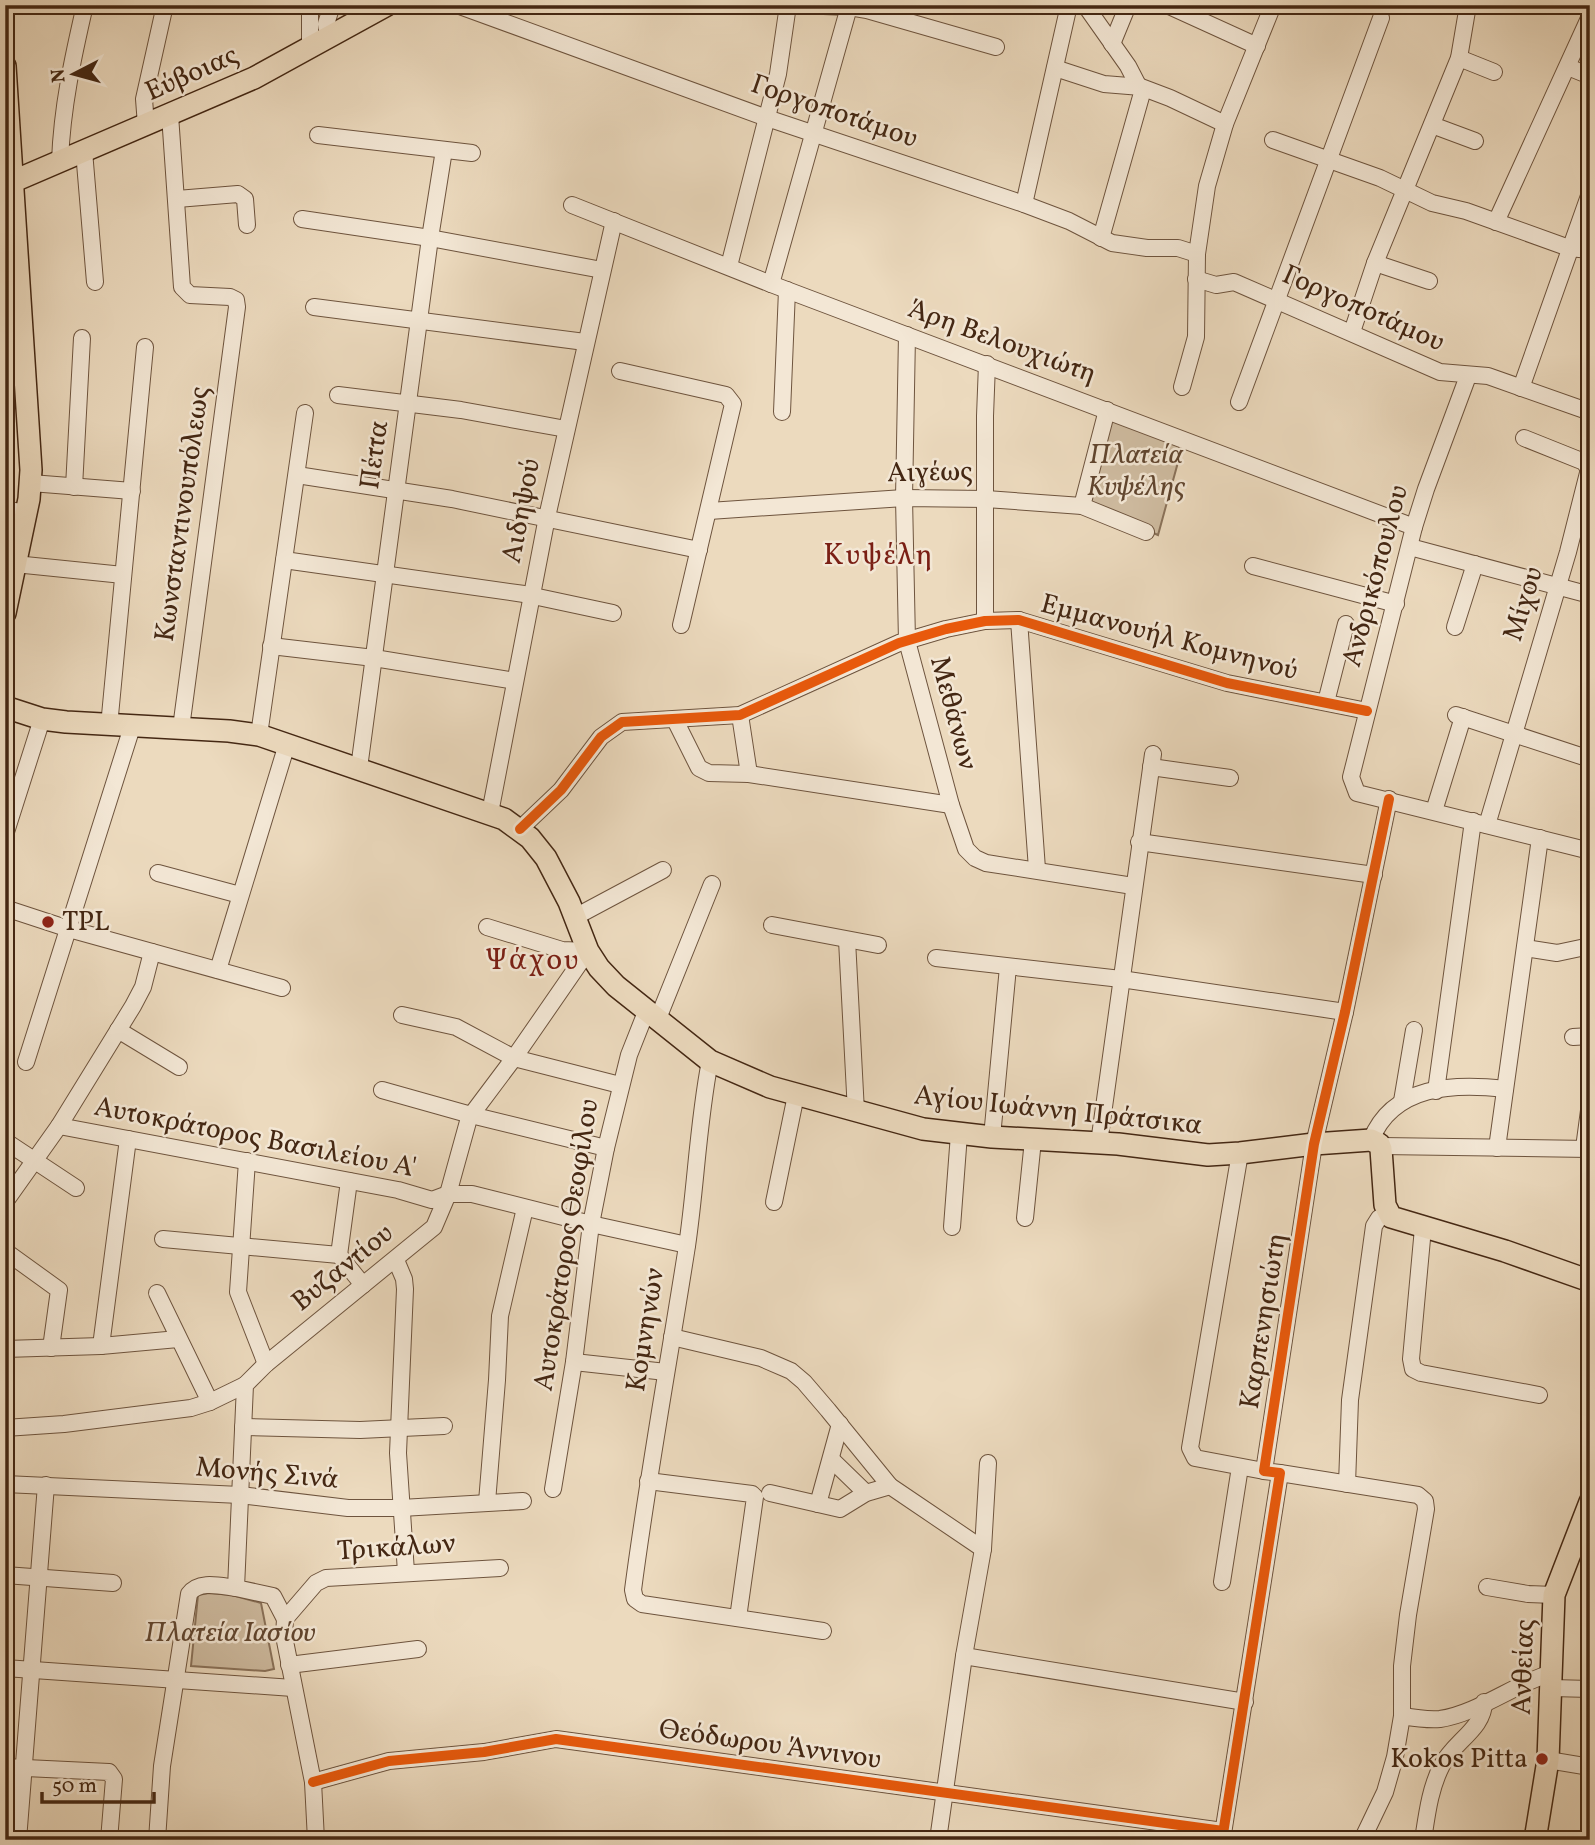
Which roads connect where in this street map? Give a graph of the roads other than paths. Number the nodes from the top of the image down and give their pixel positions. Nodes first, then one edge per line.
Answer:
1 (85, 5) edge
2 (165, 5) edge
3 (310, 5) edge
4 (332, 5) edge
5 (387, 5) edge
6 (457, 5) edge
7 (788, 5) edge
8 (798, 5) edge
9 (1069, 5) edge
10 (1085, 5) edge
11 (1128, 5) edge
12 (1167, 5) edge
13 (1273, 5) edge
14 (1468, 5) edge
15 (849, 7) junction
16 (1590, 16) edge
17 (1381, 19) dead end
18 (319, 43) junction
19 (1112, 44) junction
20 (1257, 46) junction
21 (996, 47) dead end
22 (1459, 58) junction
23 (5, 65) edge
24 (1568, 67) junction
25 (1055, 68) junction
26 (1494, 72) dead end
27 (1590, 76) edge
28 (1141, 88) junction
29 (170, 115) junction
30 (767, 118) junction
31 (1225, 124) junction
32 (146, 125) junction
33 (1432, 125) junction
34 (814, 133) junction
35 (318, 135) dead end
36 (1273, 140) dead end
37 (1475, 141) dead end
38 (444, 150) junction
39 (84, 151) junction
40 (472, 153) dead end
41 (1329, 159) junction
42 (60, 160) junction
43 (9, 182) edge
44 (1404, 191) junction
45 (1590, 193) edge
46 (177, 199) junction
47 (1024, 204) junction
48 (572, 205) dead end
49 (302, 219) dead end
50 (614, 221) junction
51 (1496, 222) junction
52 (247, 225) dead end
53 (430, 238) junction
54 (1101, 238) junction
55 (1569, 248) junction
56 (1590, 250) edge
57 (1197, 254) junction
58 (1375, 263) junction
59 (729, 266) junction
60 (602, 270) junction
61 (1196, 279) junction
62 (1429, 281) dead end
63 (95, 282) dead end
64 (771, 284) junction
65 (787, 289) junction
66 (1277, 300) junction
67 (314, 307) dead end
68 (420, 321) junction
69 (1352, 332) junction
70 (907, 335) junction
71 (82, 338) dead end
72 (585, 342) junction
73 (145, 347) dead end
74 (987, 364) junction
75 (620, 371) dead end
76 (1468, 376) junction
77 (1182, 387) dead end
78 (1521, 388) junction
79 (338, 395) dead end
80 (1239, 402) dead end
81 (409, 403) junction
82 (1107, 410) junction
83 (782, 412) dead end
84 (1590, 412) edge
85 (305, 413) dead end
86 (566, 429) junction
87 (1524, 438) dead end
88 (296, 475) junction
89 (31, 483) junction
90 (74, 487) junction
91 (397, 490) junction
92 (132, 491) junction
93 (904, 498) junction
94 (986, 499) junction
95 (1082, 506) junction
96 (5, 509) edge
97 (709, 511) junction
98 (26, 513) junction
99 (547, 517) junction
100 (1414, 527) junction
101 (1146, 532) dead end
102 (1409, 547) junction
103 (699, 550) junction
104 (284, 560) junction
105 (15, 564) junction
106 (1475, 564) junction
107 (1253, 566) dead end
108 (386, 574) junction
109 (123, 575) junction
110 (1557, 586) junction
111 (532, 595) junction
112 (1590, 595) edge
113 (1396, 604) junction
114 (5, 613) edge
115 (613, 613) dead end
116 (1019, 620) junction
117 (985, 621) junction
118 (1346, 624) dead end
119 (681, 625) dead end
120 (1455, 627) dead end
121 (907, 641) junction
122 (271, 646) junction
123 (374, 658) junction
124 (515, 681) junction
125 (1326, 702) junction
126 (5, 707) edge
127 (1367, 711) junction
128 (740, 715) junction
129 (42, 719) junction
130 (676, 720) junction
131 (109, 726) junction
132 (132, 727) junction
133 (181, 728) junction
134 (1514, 734) junction
135 (259, 735) junction
136 (287, 744) junction
137 (1590, 759) edge
138 (359, 768) junction
139 (749, 774) junction
140 (1230, 778) dead end
141 (1389, 800) junction
142 (951, 805) junction
143 (1434, 811) junction
144 (490, 813) junction
145 (1480, 823) junction
146 (520, 829) junction
147 (5, 835) edge
148 (1540, 838) junction
149 (1139, 842) junction
150 (1590, 851) edge
151 (1037, 869) junction
152 (663, 870) dead end
153 (158, 873) dead end
154 (1374, 875) junction
155 (712, 884) dead end
156 (1133, 886) junction
157 (240, 895) junction
158 (5, 908) edge
159 (575, 917) junction
160 (772, 925) dead end
161 (487, 927) dead end
162 (69, 929) junction
163 (847, 940) junction
164 (878, 945) dead end
165 (1590, 946) edge
166 (1525, 948) junction
167 (587, 951) junction
168 (152, 952) junction
169 (936, 958) dead end
170 (1008, 967) junction
171 (218, 970) junction
172 (1121, 979) junction
173 (282, 988) dead end
174 (1345, 1012) junction
175 (402, 1015) dead end
176 (652, 1017) junction
177 (118, 1030) junction
178 (1414, 1030) dead end
179 (1590, 1036) edge
180 (1573, 1037) dead end
181 (514, 1058) junction
182 (710, 1061) junction
183 (26, 1062) dead end
184 (179, 1067) dead end
185 (621, 1085) junction
186 (1505, 1089) junction
187 (382, 1090) dead end
188 (1436, 1091) junction
189 (796, 1096) junction
190 (1402, 1101) junction
191 (1590, 1103) edge
192 (856, 1112) junction
193 (471, 1115) junction
194 (59, 1126) junction
195 (959, 1134) junction
196 (992, 1137) junction
197 (128, 1139) junction
198 (1033, 1140) junction
199 (5, 1141) edge
200 (1099, 1143) junction
201 (1376, 1143) junction
202 (1314, 1144) junction
203 (606, 1148) junction
204 (1497, 1148) junction
205 (1587, 1149) edge
206 (1240, 1153) junction
207 (34, 1160) junction
208 (247, 1161) junction
209 (349, 1181) junction
210 (76, 1188) dead end
211 (448, 1194) junction
212 (5, 1202) edge
213 (774, 1202) dead end
214 (525, 1208) junction
215 (1388, 1213) junction
216 (1026, 1218) dead end
217 (591, 1224) junction
218 (952, 1227) dead end
219 (1423, 1228) junction
220 (163, 1239) dead end
221 (687, 1245) junction
222 (240, 1246) junction
223 (5, 1251) edge
224 (339, 1255) junction
225 (396, 1260) junction
226 (1590, 1281) edge
227 (363, 1285) junction
228 (157, 1293) dead end
229 (672, 1336) junction
230 (178, 1339) junction
231 (102, 1346) junction
232 (51, 1348) junction
233 (5, 1349) edge
234 (574, 1362) junction
235 (266, 1363) junction
236 (666, 1372) junction
237 (245, 1385) junction
238 (1539, 1395) dead end
239 (210, 1402) junction
240 (840, 1424) junction
241 (444, 1426) dead end
242 (243, 1427) junction
243 (5, 1428) edge
244 (398, 1429) junction
245 (832, 1460) junction
246 (988, 1463) dead end
247 (1240, 1467) junction
248 (1264, 1471) junction
249 (1280, 1473) junction
250 (648, 1481) junction
251 (5, 1484) edge
252 (1347, 1484) junction
253 (46, 1485) junction
254 (890, 1486) junction
255 (554, 1489) dead end
256 (770, 1493) dead end
257 (866, 1493) junction
258 (240, 1494) junction
259 (523, 1501) dead end
260 (487, 1502) junction
261 (1590, 1502) edge
262 (818, 1504) junction
263 (401, 1508) junction
264 (1581, 1542) edge
265 (983, 1549) junction
266 (500, 1568) dead end
267 (406, 1572) junction
268 (5, 1575) edge
269 (40, 1578) junction
270 (1222, 1582) dead end
271 (113, 1583) dead end
272 (1487, 1587) dead end
273 (236, 1588) junction
274 (1554, 1595) junction
275 (738, 1618) junction
276 (285, 1619) junction
277 (823, 1631) dead end
278 (418, 1649) dead end
279 (964, 1656) junction
280 (289, 1665) junction
281 (5, 1668) edge
282 (32, 1670) junction
283 (176, 1679) junction
284 (1552, 1681) junction
285 (293, 1688) junction
286 (1590, 1689) edge
287 (1245, 1702) junction
288 (1484, 1702) junction
289 (1402, 1716) junction
290 (1548, 1759) junction
291 (5, 1767) edge
292 (1590, 1767) edge
293 (23, 1768) junction
294 (313, 1782) junction
295 (944, 1792) junction
296 (1222, 1835) edge
297 (18, 1840) edge
298 (109, 1840) edge
299 (157, 1840) edge
300 (316, 1840) edge
301 (938, 1840) edge
302 (1362, 1840) edge
303 (1423, 1840) edge
304 (1535, 1840) edge

1 - 42 street
2 - 32 street
3 - 18 street
4 - 18 street
5 - 18 main road, Εύβοιας
6 - 30 street, Γοργοποτάμου
7 - 30 street
8 - 15 street
9 - 25 street
10 - 19 street
11 - 19 street
12 - 20 street
13 - 20 street
14 - 22 street
15 - 21 street
15 - 34 street
16 - 24 street
17 - 41 street
18 - 29 main road, Εύβοιας
19 - 28 street
20 - 31 street
22 - 26 street
22 - 33 street
23 - 43 main road
24 - 27 street
24 - 51 street
25 - 28 street
25 - 47 street
28 - 31 street
28 - 54 street
29 - 32 main road, Εύβοιας
29 - 46 street
30 - 34 street, Γοργοποτάμου
30 - 59 street
31 - 57 street
32 - 39 main road, Εύβοιας
33 - 37 street
33 - 44 street
34 - 47 street, Γοργοποτάμου
34 - 64 street
35 - 38 street
36 - 41 street
38 - 40 street
38 - 53 street, Πέττα
39 - 42 main road, Εύβοιας
39 - 63 street
41 - 44 street
41 - 66 street
42 - 43 main road, Εύβοιας
43 - 89 main road
44 - 51 street
44 - 58 street
45 - 55 street
46 - 52 street
46 - 133 street, Κωνσταντινουπόλεως
47 - 54 street, Γοργοποτάμου
48 - 50 street, Άρη Βελουχιώτη
49 - 53 street
50 - 59 street, Άρη Βελουχιώτη
50 - 60 street, Αιδηψού
51 - 55 street
53 - 60 street
53 - 68 street, Πέττα
54 - 57 street, Γοργοποτάμου
55 - 56 street
55 - 78 street
57 - 61 street
58 - 62 street
58 - 69 street
59 - 64 street, Άρη Βελουχιώτη
60 - 72 street, Αιδηψού
61 - 66 street, Γοργοποτάμου
61 - 77 street
64 - 65 street, Άρη Βελουχιώτη
65 - 70 street, Άρη Βελουχιώτη
65 - 83 street
66 - 69 street, Γοργοποτάμου
66 - 80 street
67 - 68 street
68 - 72 street
68 - 81 street, Πέττα
69 - 76 street, Γοργοποτάμου
70 - 74 street, Άρη Βελουχιώτη
70 - 93 street, Μεθάνων
71 - 90 street
72 - 86 street, Αιδηψού
73 - 92 street
74 - 82 street, Άρη Βελουχιώτη
74 - 94 street
75 - 97 street
76 - 78 street, Γοργοποτάμου
76 - 100 street, Ανδρικόπουλου
78 - 84 street, Γοργοποτάμου
79 - 81 street
81 - 86 street
81 - 91 street, Πέττα
82 - 95 street
82 - 100 street, Άρη Βελουχιώτη
85 - 88 street
86 - 99 street, Αιδηψού
87 - 110 street, Μίχου
88 - 91 street
88 - 104 street
89 - 90 street
89 - 98 main road
90 - 92 street
91 - 99 street
91 - 108 street, Πέττα
92 - 109 street
93 - 94 street, Αιγέως
93 - 97 street, Αιγέως
93 - 121 street, Μεθάνων
94 - 95 street, Αιγέως
94 - 117 street
95 - 101 street, Αιγέως
96 - 98 street
97 - 103 street
98 - 105 main road
99 - 103 street
99 - 111 street, Αιδηψού
100 - 102 street, Ανδρικόπουλου
102 - 106 street
102 - 113 street, Ανδρικόπουλου
103 - 119 street
104 - 108 street
104 - 122 street
105 - 109 street
105 - 114 main road
106 - 110 street
106 - 120 street
107 - 113 street
108 - 111 street
108 - 123 street, Πέττα
109 - 131 street
110 - 112 street
110 - 134 street, Μίχου
111 - 115 street
111 - 124 street, Αιδηψού
113 - 127 street, Ανδρικόπουλου
116 - 117 street, Εμμανουήλ Κομνηνού
116 - 125 street, Εμμανουήλ Κομνηνού
116 - 151 street
117 - 121 street, Εμμανουήλ Κομνηνού
118 - 125 street
121 - 128 street, Εμμανουήλ Κομνηνού
121 - 142 street, Μεθάνων
122 - 123 street
122 - 135 street
123 - 124 street
123 - 138 street, Πέττα
124 - 144 street, Αιδηψού
125 - 127 street, Εμμανουήλ Κομνηνού
126 - 129 main road, Αγίου Ιωάννη Πράτσικα
127 - 141 street, Ανδρικόπουλου
128 - 130 street, Εμμανουήλ Κομνηνού
128 - 139 street
129 - 131 main road, Αγίου Ιωάννη Πράτσικα
129 - 147 street
130 - 139 street
130 - 146 street, Εμμανουήλ Κομνηνού
131 - 132 main road, Αγίου Ιωάννη Πράτσικα
132 - 133 main road, Αγίου Ιωάννη Πράτσικα
132 - 162 street
133 - 135 main road, Αγίου Ιωάννη Πράτσικα
134 - 137 street
134 - 143 street
134 - 145 street, Μίχου
135 - 136 main road, Αγίου Ιωάννη Πράτσικα
136 - 138 main road, Αγίου Ιωάννη Πράτσικα
136 - 157 street
138 - 144 main road, Αγίου Ιωάννη Πράτσικα
139 - 142 street
140 - 149 street
141 - 143 street
141 - 154 street, Καρπενησιώτη
142 - 151 street, Μεθάνων
143 - 145 street
144 - 146 main road, Αγίου Ιωάννη Πράτσικα
145 - 148 street
145 - 188 street, Μίχου
146 - 159 main road, Αγίου Ιωάννη Πράτσικα
148 - 150 street
148 - 166 street
149 - 154 street
149 - 156 street
151 - 156 street
152 - 159 street
153 - 157 street
154 - 174 street, Καρπενησιώτη
155 - 176 street, Αυτοκράτορος Θεοφίλου
156 - 172 street
157 - 171 street
158 - 162 street
159 - 167 main road, Αγίου Ιωάννη Πράτσικα
160 - 163 street
161 - 167 street
162 - 168 street
162 - 183 street
163 - 164 street
163 - 192 street
165 - 166 street
166 - 186 street
167 - 176 main road, Αγίου Ιωάννη Πράτσικα
167 - 181 street, Βυζαντίου
168 - 171 street
168 - 177 street
169 - 170 street
170 - 172 street
170 - 196 street
171 - 173 street
172 - 174 street
172 - 200 street
174 - 202 street, Καρπενησιώτη
175 - 181 street
176 - 182 main road, Αγίου Ιωάννη Πράτσικα
176 - 185 street, Αυτοκράτορος Θεοφίλου
177 - 184 street
177 - 194 street
178 - 190 street
179 - 180 street
181 - 185 street
181 - 193 street, Βυζαντίου
182 - 189 main road, Αγίου Ιωάννη Πράτσικα
182 - 221 street, Κομνηνών
185 - 203 street, Αυτοκράτορος Θεοφίλου
186 - 188 street
186 - 204 street
187 - 193 street
188 - 190 street
189 - 192 main road, Αγίου Ιωάννη Πράτσικα
189 - 213 street
190 - 201 street
191 - 205 street
192 - 195 main road, Αγίου Ιωάννη Πράτσικα
193 - 203 street
193 - 211 street, Βυζαντίου
194 - 197 street, Αυτοκράτορος Βασιλείου A'
194 - 207 street
195 - 196 main road, Αγίου Ιωάννη Πράτσικα
195 - 218 street
196 - 198 main road, Αγίου Ιωάννη Πράτσικα
197 - 208 street, Αυτοκράτορος Βασιλείου A'
197 - 231 street
198 - 200 main road, Αγίου Ιωάννη Πράτσικα
198 - 216 street
199 - 207 street
200 - 206 main road, Αγίου Ιωάννη Πράτσικα
201 - 202 main road, Αγίου Ιωάννη Πράτσικα
201 - 204 street
201 - 215 main road
202 - 206 main road, Αγίου Ιωάννη Πράτσικα
202 - 248 street, Καρπενησιώτη
203 - 217 street, Αυτοκράτορος Θεοφίλου
204 - 205 street
206 - 247 street
207 - 210 street
207 - 212 street
208 - 209 street, Αυτοκράτορος Βασιλείου A'
208 - 222 street
209 - 211 street, Αυτοκράτορος Βασιλείου A'
209 - 224 street
211 - 214 street, Αυτοκράτορος Βασιλείου A'
211 - 225 street, Βυζαντίου
214 - 217 street, Αυτοκράτορος Βασιλείου A'
214 - 260 street
215 - 219 main road
215 - 252 street
217 - 221 street, Αυτοκράτορος Βασιλείου A'
217 - 234 street, Αυτοκράτορος Θεοφίλου
219 - 226 main road
219 - 238 street
220 - 222 street
221 - 229 street, Κομνηνών
222 - 224 street
222 - 235 street
223 - 232 street
224 - 227 street
225 - 227 street, Βυζαντίου
225 - 244 street
227 - 235 street, Βυζαντίου
228 - 230 street
229 - 236 street, Κομνηνών
229 - 240 street
230 - 231 street
230 - 239 street
231 - 232 street
232 - 233 street
234 - 236 street
234 - 255 street, Αυτοκράτορος Θεοφίλου
235 - 237 street, Βυζαντίου
236 - 250 street, Κομνηνών
237 - 239 street
237 - 242 street
239 - 243 street
240 - 245 street
240 - 254 street
241 - 244 street
242 - 244 street
242 - 258 street
244 - 263 street
245 - 257 street
245 - 262 street
246 - 265 street
247 - 248 street
247 - 270 street
248 - 249 street
249 - 252 street
249 - 287 street
250 - 275 street, Κομνηνών
250 - 275 street
251 - 253 street, Μονής Σινά
252 - 289 street
253 - 258 street, Μονής Σινά
253 - 269 street
254 - 257 street
254 - 265 street
256 - 262 street
257 - 262 street
258 - 263 street, Μονής Σινά
258 - 273 street
259 - 260 street, Μονής Σινά
260 - 263 street, Μονής Σινά
261 - 264 main road, Ανθείας
263 - 267 street
264 - 274 main road, Ανθείας
265 - 279 street
266 - 267 street, Τρικάλων
267 - 276 street, Τρικάλων
268 - 269 street
269 - 271 street
269 - 282 street
272 - 274 street
273 - 276 street
273 - 283 street
274 - 284 main road, Ανθείας
275 - 277 street
276 - 280 street
278 - 280 street
279 - 287 street
279 - 295 street
280 - 285 street
281 - 282 street
282 - 283 street
282 - 293 street
283 - 285 street
283 - 299 street
284 - 286 street
284 - 288 street
284 - 290 main road, Ανθείας
285 - 294 street
287 - 296 street
288 - 289 street
288 - 303 street
289 - 302 street
290 - 292 street
290 - 304 main road, Ανθείας
291 - 293 street
293 - 297 street
293 - 298 street
294 - 295 street, Θεόδωρου Άννινου
294 - 300 street
295 - 296 street, Θεόδωρου Άννινου
295 - 301 street

